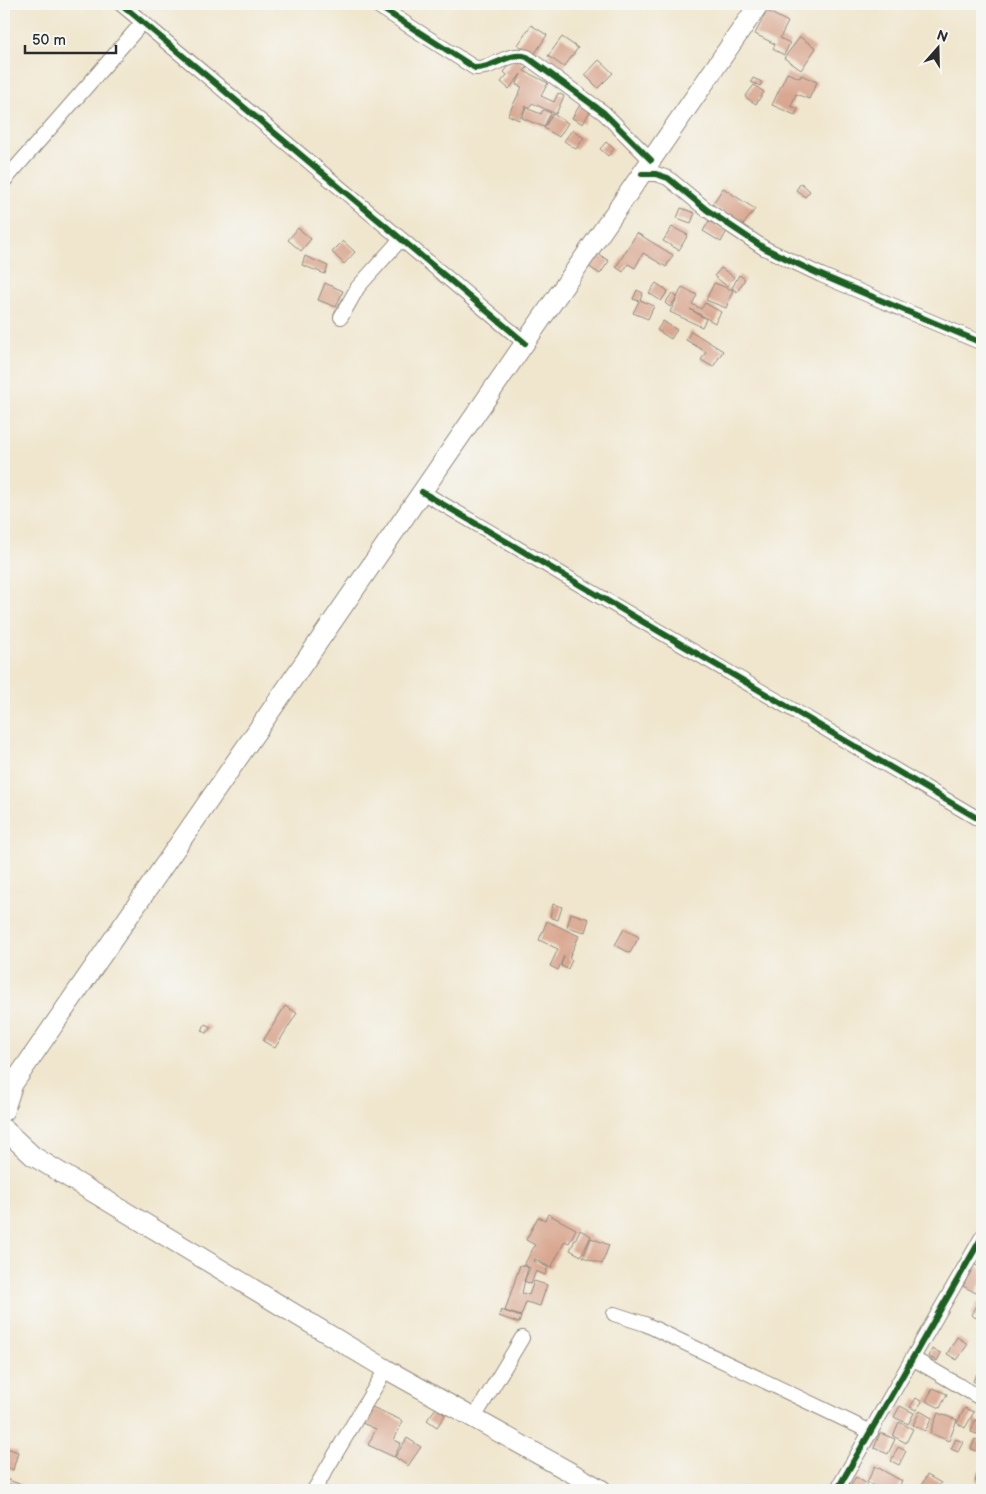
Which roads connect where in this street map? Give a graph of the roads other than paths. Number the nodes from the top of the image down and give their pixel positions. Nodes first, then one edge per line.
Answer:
1 (121, 4) edge
2 (375, 4) edge
3 (759, 4) edge
4 (143, 22) junction
5 (646, 167) junction
6 (4, 181) edge
7 (401, 239) junction
8 (341, 317) dead end
9 (982, 343) edge
10 (524, 344) junction
11 (422, 492) junction
12 (982, 821) edge
13 (8, 1088) edge
14 (4, 1111) edge
15 (4, 1129) edge
16 (4, 1146) edge
17 (34, 1156) junction
18 (982, 1237) edge
19 (614, 1314) dead end
20 (522, 1338) dead end
21 (914, 1359) junction
22 (386, 1369) junction
23 (982, 1399) edge
24 (474, 1418) junction
25 (871, 1432) junction
26 (314, 1490) edge
27 (602, 1490) edge
28 (837, 1490) edge

1 - 4 street
2 - 5 street
3 - 5 main road
4 - 6 street
4 - 7 street
5 - 9 street
5 - 10 main road
7 - 8 street
7 - 10 street
10 - 11 main road
11 - 12 street
11 - 13 main road
13 - 14 main road
15 - 17 main road
16 - 17 main road
17 - 22 main road
18 - 21 street
19 - 25 street
20 - 24 street
21 - 23 street
21 - 25 street
22 - 24 main road
22 - 26 street
24 - 27 main road
25 - 28 street

